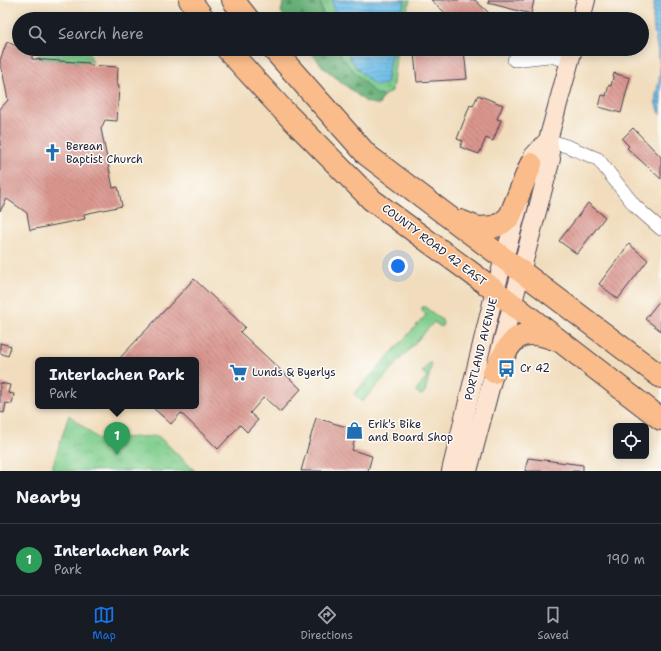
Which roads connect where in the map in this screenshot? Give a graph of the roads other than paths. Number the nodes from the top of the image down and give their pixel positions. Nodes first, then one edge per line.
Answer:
1 (190, 0) edge
2 (233, 0) edge
3 (586, 0) edge
4 (199, 12) edge
5 (242, 12) edge
6 (583, 12) edge
7 (233, 56) edge
8 (279, 56) edge
9 (550, 56) edge
10 (572, 56) edge
11 (514, 60) dead end
12 (548, 140) junction
13 (531, 164) junction
14 (448, 216) junction
15 (661, 229) edge
16 (513, 266) junction
17 (504, 297) junction
18 (560, 341) junction
19 (494, 372) junction
20 (661, 377) edge
21 (661, 419) edge
22 (451, 471) edge
23 (468, 471) edge

1 - 4 highway
2 - 5 highway
3 - 6 street
7 - 17 highway, COUNTY ROAD 42 EAST
8 - 14 highway
9 - 11 street, PORTLAND AVENUE
10 - 12 street, PORTLAND AVENUE
12 - 13 street, PORTLAND AVENUE
12 - 15 street
12 - 16 street, PORTLAND AVENUE
13 - 14 highway
13 - 16 street, PORTLAND AVENUE
14 - 16 highway
16 - 17 street, PORTLAND AVENUE
16 - 20 highway
17 - 18 highway, COUNTY ROAD 42 EAST
17 - 19 street, PORTLAND AVENUE
17 - 22 street, PORTLAND AVENUE
18 - 19 highway
18 - 21 highway, COUNTY ROAD 42 EAST
19 - 23 street, PORTLAND AVENUE

